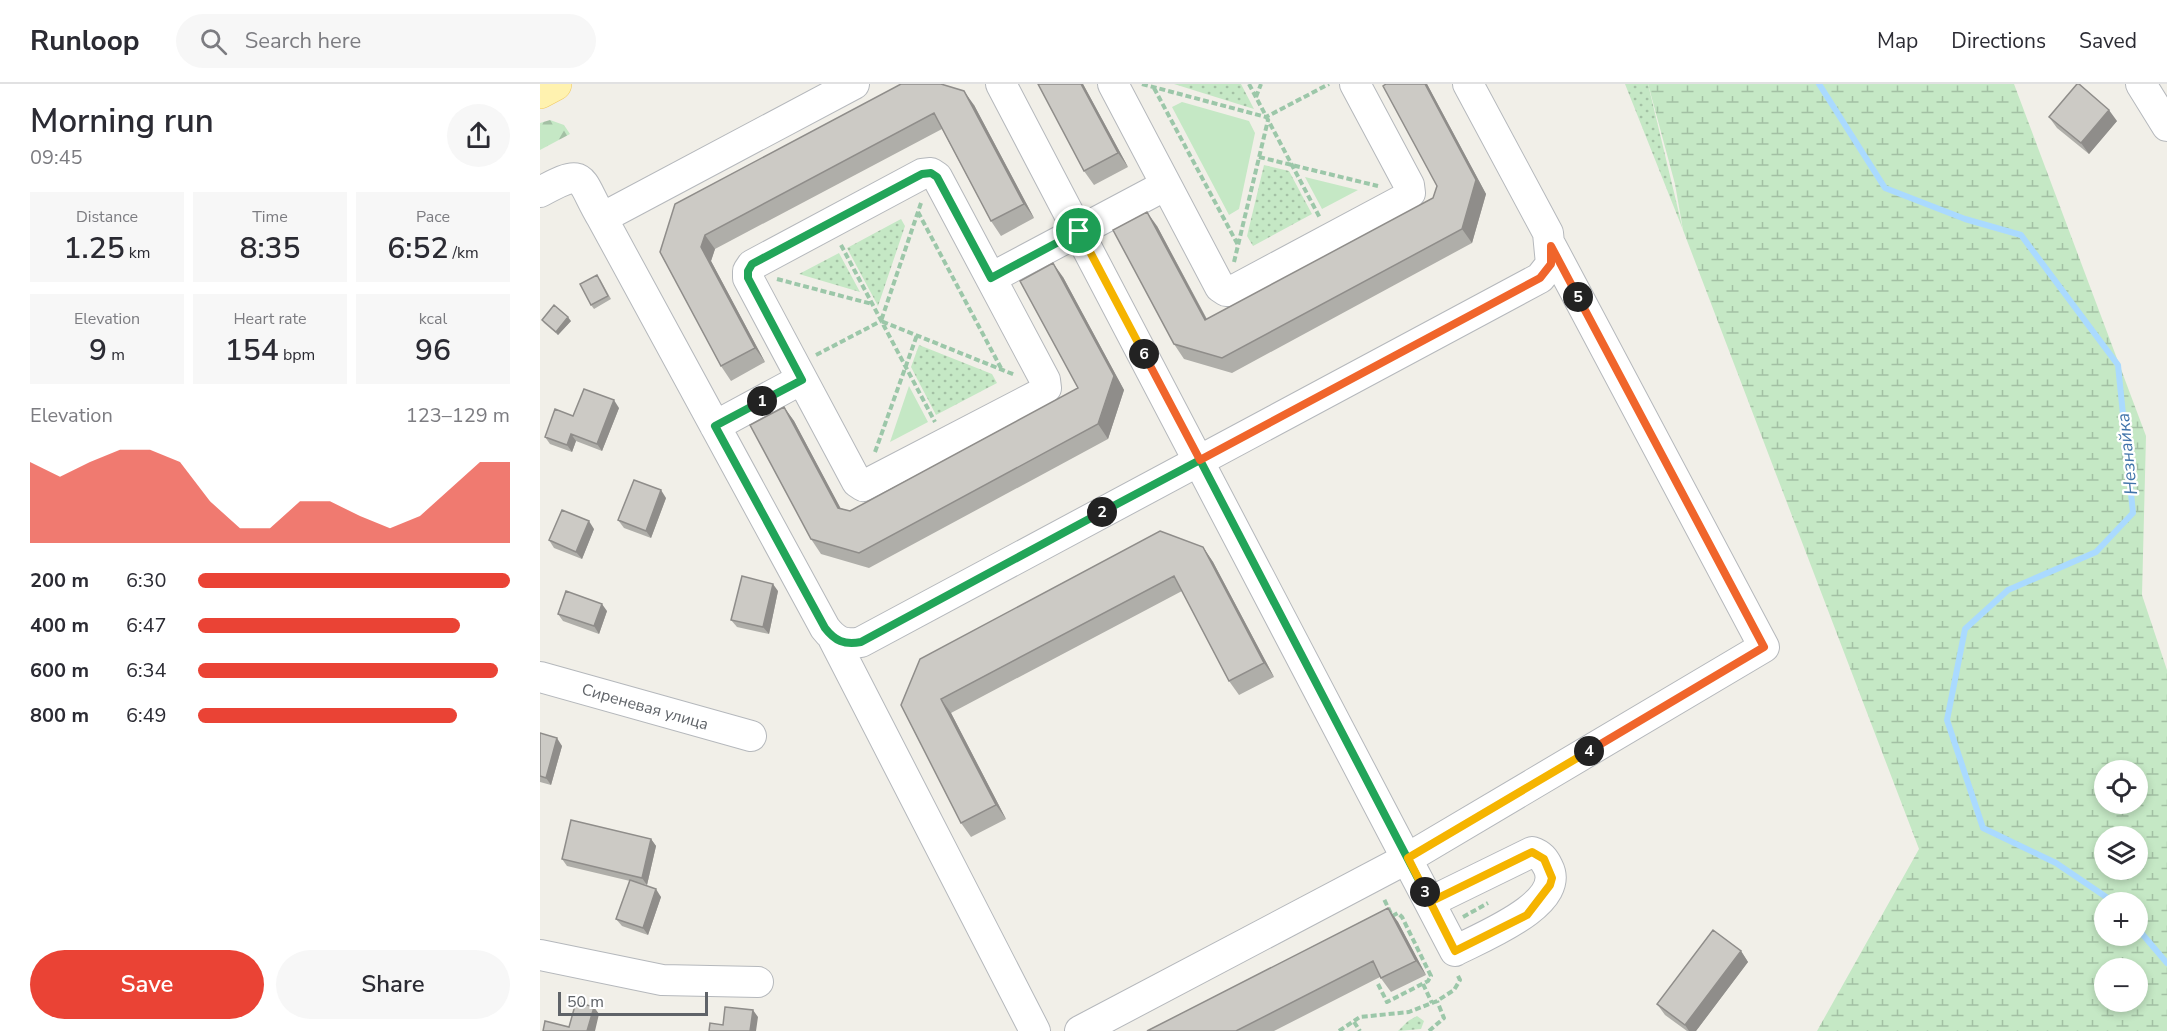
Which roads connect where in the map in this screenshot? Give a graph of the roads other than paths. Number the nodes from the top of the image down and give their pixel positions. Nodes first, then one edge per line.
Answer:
1 (555, 84) edge
2 (854, 84) edge
3 (1001, 84) edge
4 (1113, 84) edge
5 (1355, 84) edge
6 (1468, 84) edge
7 (2141, 84) edge
8 (540, 92) edge
9 (2167, 126) edge
10 (1166, 185) junction
11 (540, 192) edge
12 (602, 219) junction
13 (1079, 231) junction
14 (1551, 246) junction
15 (991, 278) junction
16 (799, 373) junction
17 (715, 426) junction
18 (1200, 460) junction
19 (833, 638) junction
20 (540, 677) edge
21 (751, 736) dead end
22 (1408, 858) junction
23 (1430, 902) dead end
24 (540, 955) edge
25 (758, 982) dead end
26 (1035, 1031) edge
27 (1080, 1031) edge

1 - 8 main road
2 - 12 lane
3 - 13 lane
4 - 10 lane
5 - 10 lane
6 - 14 lane
7 - 9 lane
10 - 13 lane
11 - 12 lane
12 - 17 lane
13 - 15 lane
13 - 18 lane
14 - 18 lane
14 - 22 lane
15 - 16 lane
15 - 16 lane
16 - 17 lane
17 - 19 lane
18 - 19 lane
18 - 22 lane
19 - 26 lane
20 - 21 lane, Сиреневая улица
22 - 23 lane
22 - 27 lane
24 - 25 lane

